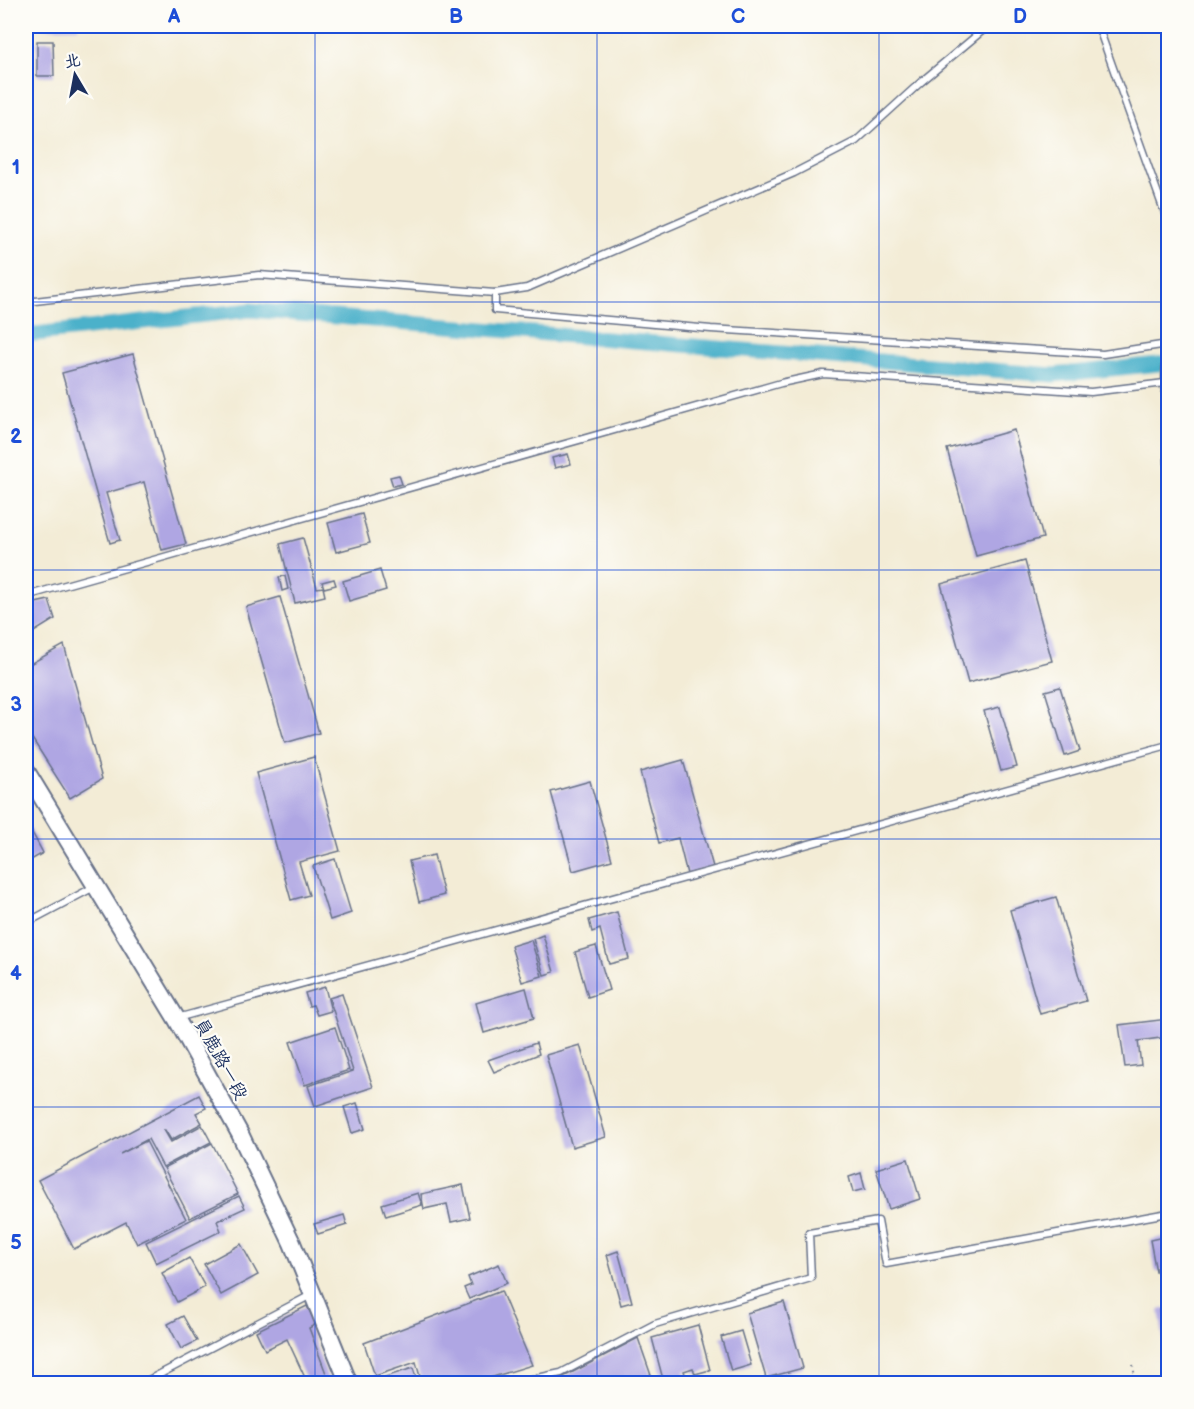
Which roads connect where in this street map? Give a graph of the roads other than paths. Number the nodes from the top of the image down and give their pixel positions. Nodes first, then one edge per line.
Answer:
1 (988, 26) edge
2 (1098, 26) edge
3 (1168, 222) edge
4 (495, 293) junction
5 (26, 302) edge
6 (1167, 344) edge
7 (1167, 383) edge
8 (1168, 463) edge
9 (26, 596) edge
10 (1168, 745) edge
11 (26, 771) edge
12 (95, 886) junction
13 (26, 923) edge
14 (176, 1018) junction
15 (1168, 1213) edge
16 (313, 1294) junction
17 (141, 1383) edge
18 (349, 1383) edge
19 (509, 1383) edge

1 - 4 lane
2 - 3 lane
4 - 5 lane
4 - 6 lane
6 - 7 lane
7 - 8 lane
7 - 9 lane
10 - 14 lane
11 - 12 main road, 員鹿路一段
12 - 13 lane
12 - 14 main road, 員鹿路一段
14 - 16 main road, 員鹿路一段
15 - 19 lane
16 - 17 lane
16 - 18 main road, 員鹿路一段

